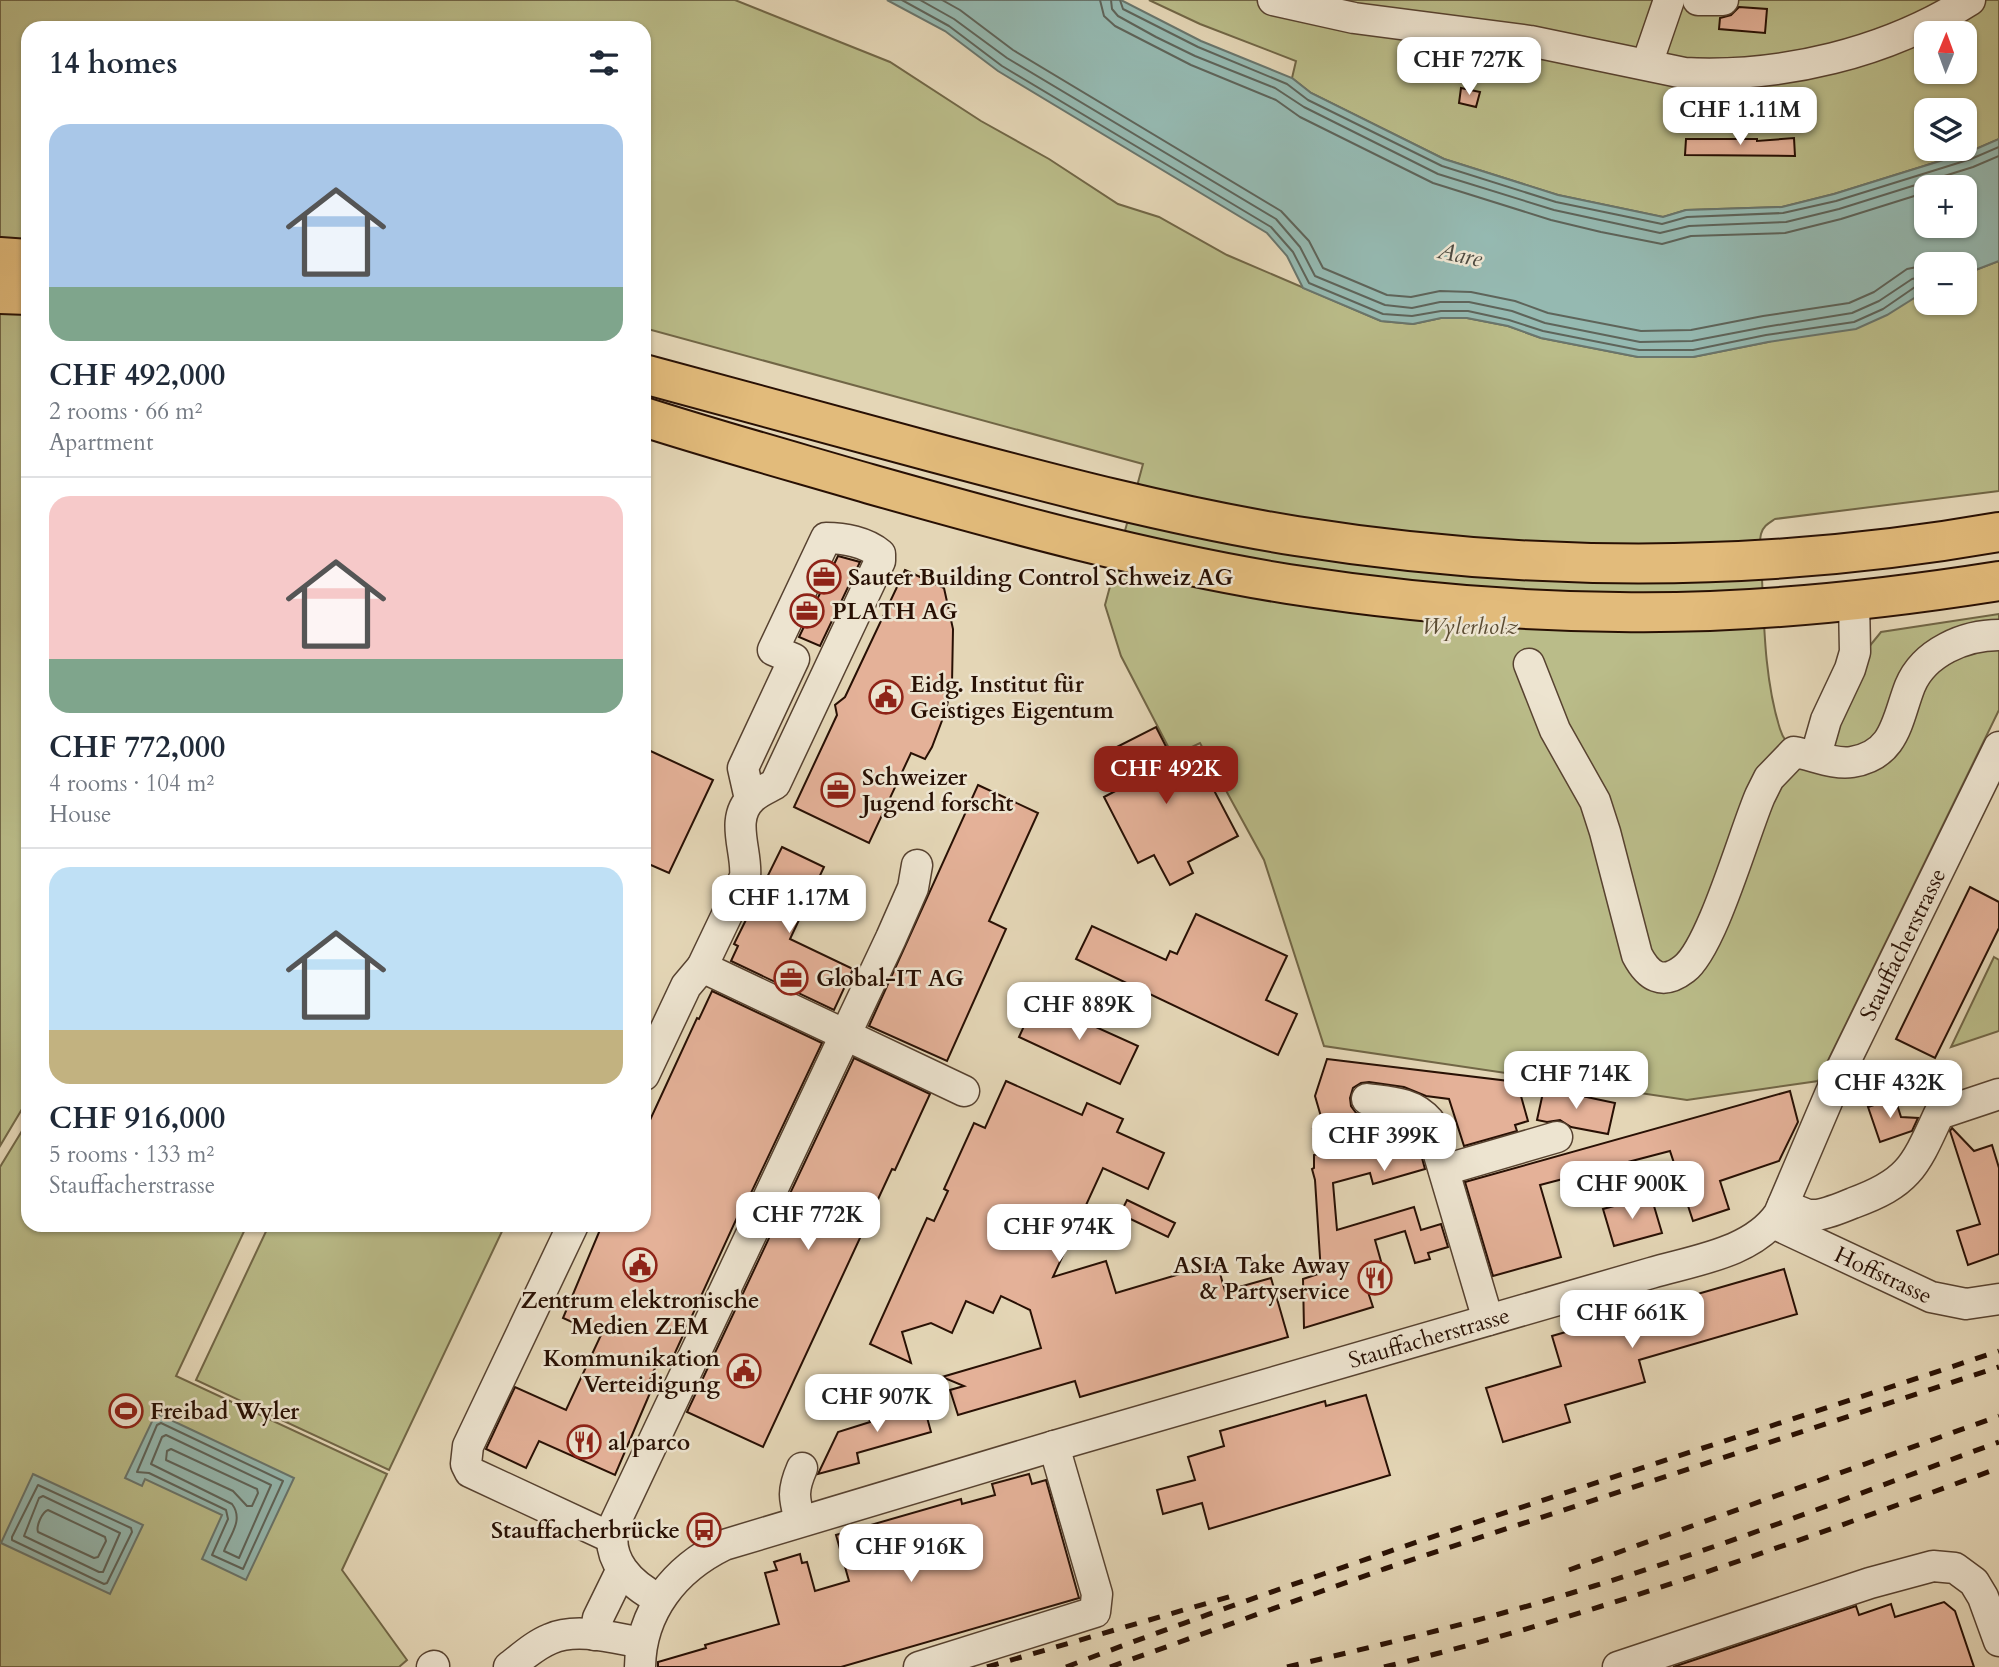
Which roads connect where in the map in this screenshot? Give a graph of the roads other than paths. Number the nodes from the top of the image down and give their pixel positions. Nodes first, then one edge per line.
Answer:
1 (1273, 0) edge
2 (1669, 0) edge
3 (1698, 0) edge
4 (1723, 0) edge
5 (1970, 0) edge
6 (1647, 64) junction
7 (0, 257) edge
8 (21, 258) edge
9 (0, 294) edge
10 (21, 295) edge
11 (651, 376) edge
12 (651, 418) edge
13 (1999, 532) edge
14 (1999, 581) edge
15 (1854, 601) junction
16 (1999, 635) edge
17 (1530, 664) dead end
18 (784, 682) junction
19 (816, 697) junction
20 (1999, 747) edge
21 (1816, 755) junction
22 (750, 799) junction
23 (917, 865) dead end
24 (702, 967) junction
25 (846, 1035) junction
26 (651, 1060) edge
27 (964, 1091) dead end
28 (1999, 1094) edge
29 (1367, 1099) dead end
30 (1557, 1137) dead end
31 (1444, 1170) junction
32 (1778, 1214) junction
33 (570, 1232) edge
34 (1999, 1299) edge
35 (1488, 1320) junction
36 (1054, 1446) junction
37 (802, 1468) dead end
38 (800, 1521) junction
39 (612, 1538) junction
40 (621, 1571) junction
41 (659, 1599) junction
42 (596, 1635) junction
43 (1999, 1641) edge
44 (641, 1655) edge
45 (509, 1667) edge
46 (919, 1667) edge
47 (1618, 1667) edge

1 - 6 street
2 - 6 street
3 - 4 street
5 - 6 street
7 - 8 highway
9 - 10 highway
11 - 13 highway
12 - 15 highway
14 - 15 highway
15 - 21 street
16 - 21 street
17 - 21 street
18 - 19 street
18 - 19 street
18 - 22 street
19 - 22 street
20 - 32 street, Stauffacherstrasse
22 - 24 street
23 - 25 street
24 - 25 street
24 - 26 street
25 - 27 street
25 - 39 street
28 - 32 street
29 - 31 street
30 - 31 street
31 - 35 street
32 - 34 street, Hoffstrasse
32 - 35 street, Stauffacherstrasse
33 - 39 street
35 - 36 street, Stauffacherstrasse
36 - 38 street, Stauffacherstrasse
36 - 46 street
37 - 38 street
38 - 41 street, Stauffacherstrasse
39 - 40 street
40 - 41 street
40 - 42 street
41 - 44 street, Stauffacherstrasse
42 - 44 street
42 - 45 street
43 - 47 street

